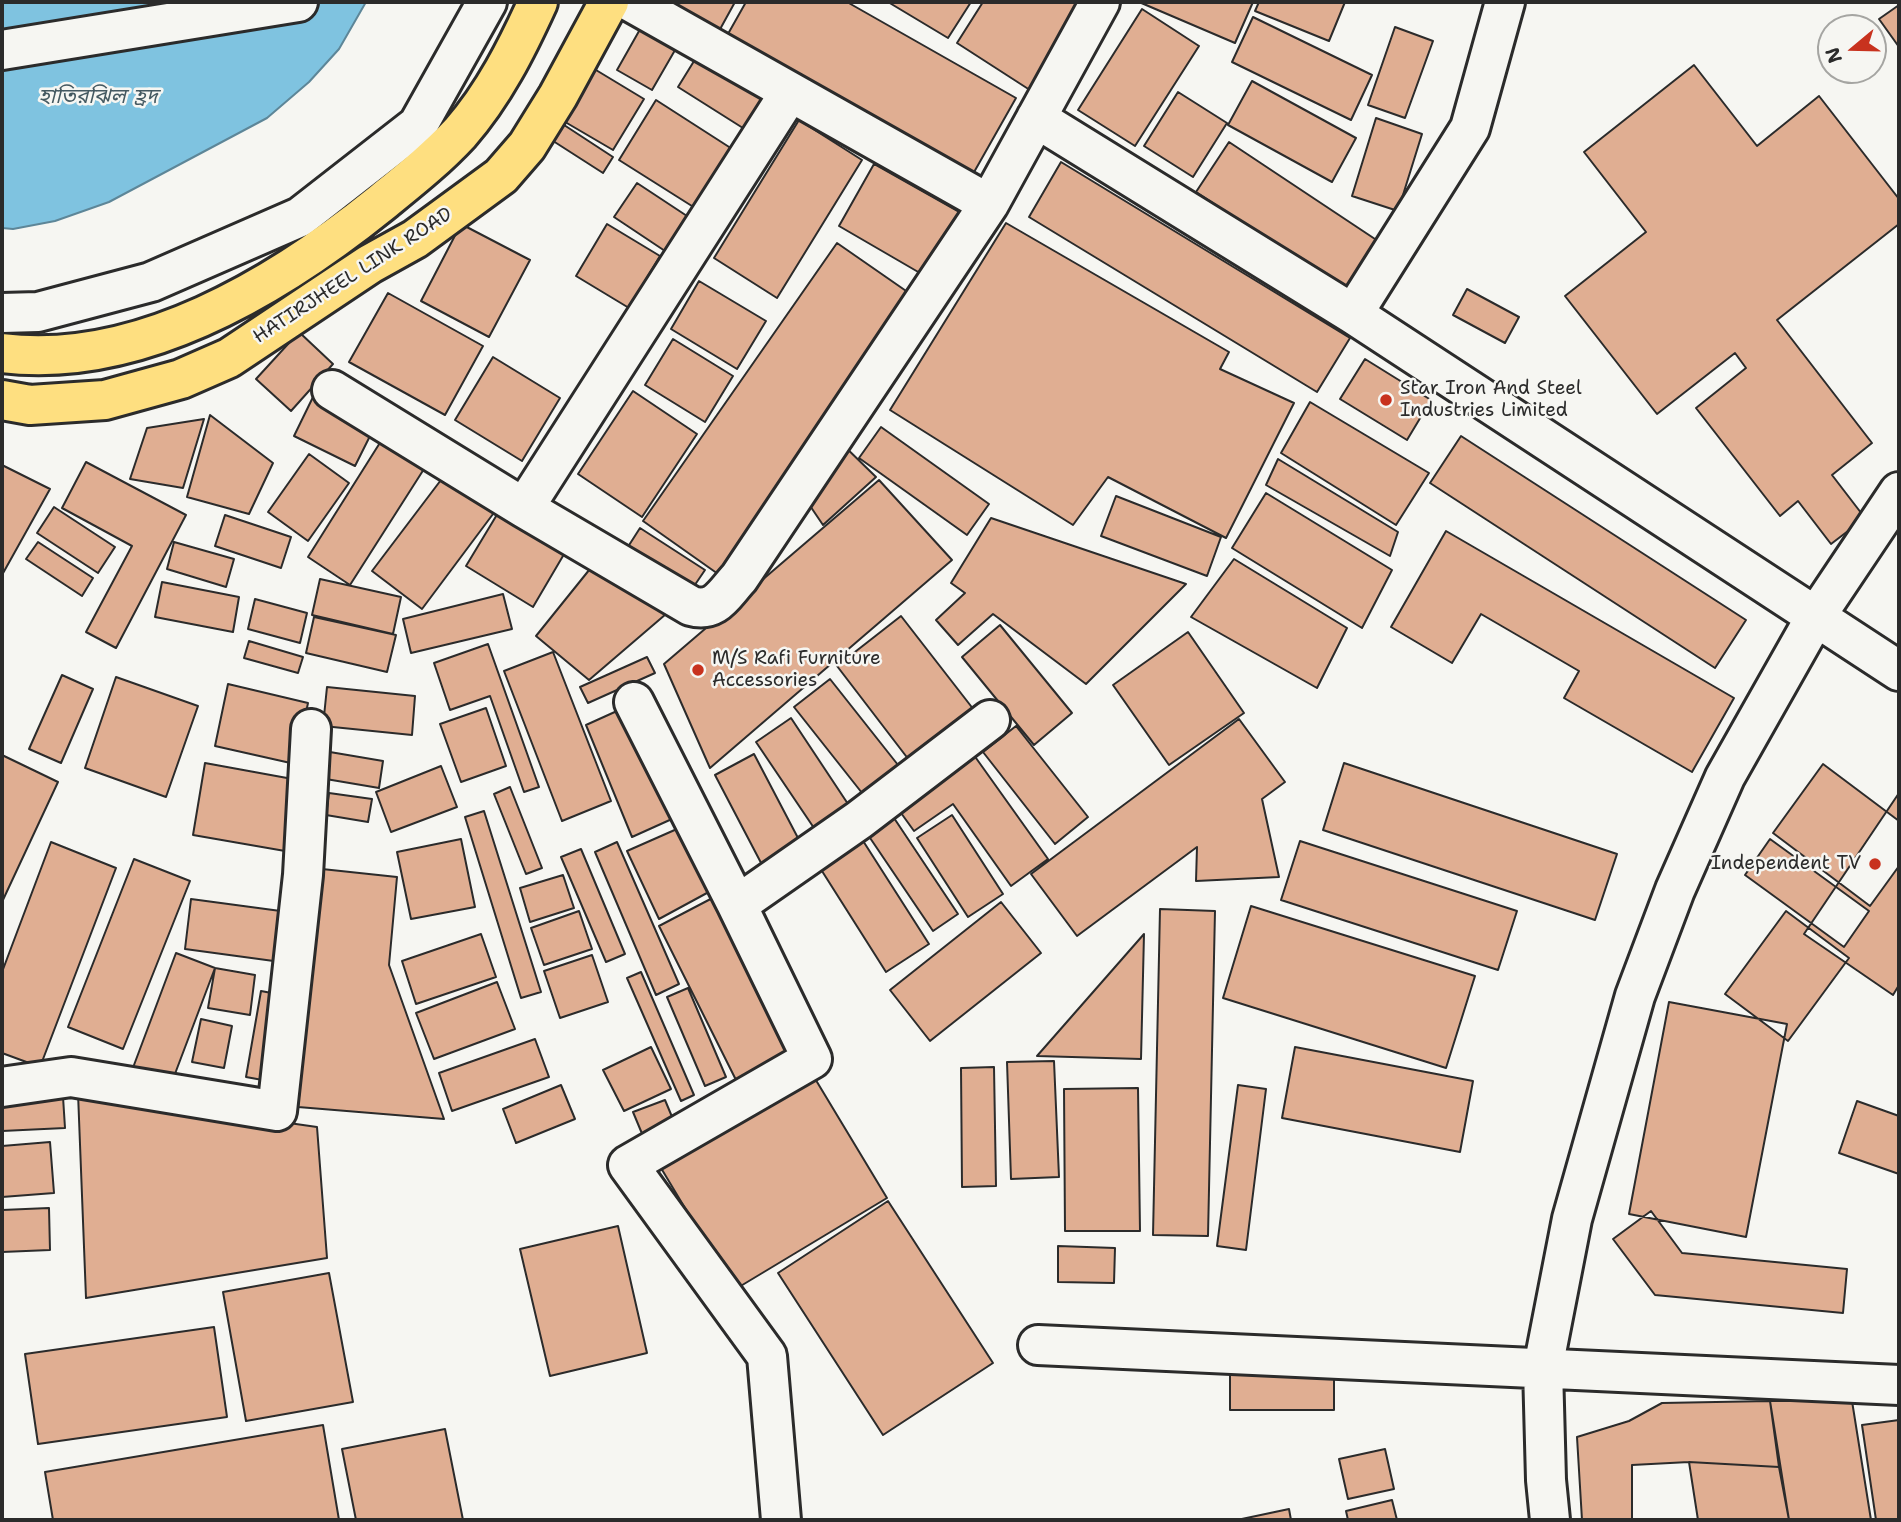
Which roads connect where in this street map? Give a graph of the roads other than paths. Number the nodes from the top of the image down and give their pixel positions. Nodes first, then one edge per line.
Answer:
1 (298, 2) edge
2 (487, 2) edge
3 (538, 2) edge
4 (609, 2) edge
5 (631, 2) edge
6 (1100, 2) edge
7 (1505, 2) edge
8 (2, 50) edge
9 (790, 92) junction
10 (1036, 117) junction
11 (989, 204) junction
12 (2, 313) edge
13 (1353, 314) junction
14 (2, 353) edge
15 (332, 390) dead end
16 (2, 400) edge
17 (1899, 492) edge
18 (524, 508) junction
19 (1816, 616) junction
20 (1899, 671) edge
21 (634, 702) dead end
22 (990, 720) dead end
23 (311, 729) dead end
24 (737, 905) junction
25 (2, 1087) edge
26 (1038, 1345) dead end
27 (1544, 1368) junction
28 (1899, 1385) edge
29 (781, 1520) edge
30 (1550, 1520) edge

1 - 8 street
2 - 12 street
3 - 14 main road
4 - 16 main road, HATIRJHEEL LINK ROAD
5 - 9 street
6 - 10 street
7 - 13 street
9 - 11 street
9 - 18 street
10 - 11 street
10 - 13 street
11 - 18 street
13 - 19 street
15 - 18 street
17 - 19 street
19 - 20 street
19 - 27 street
21 - 24 street
22 - 24 street
23 - 25 street
24 - 29 street
26 - 27 street
27 - 28 street
27 - 30 street

